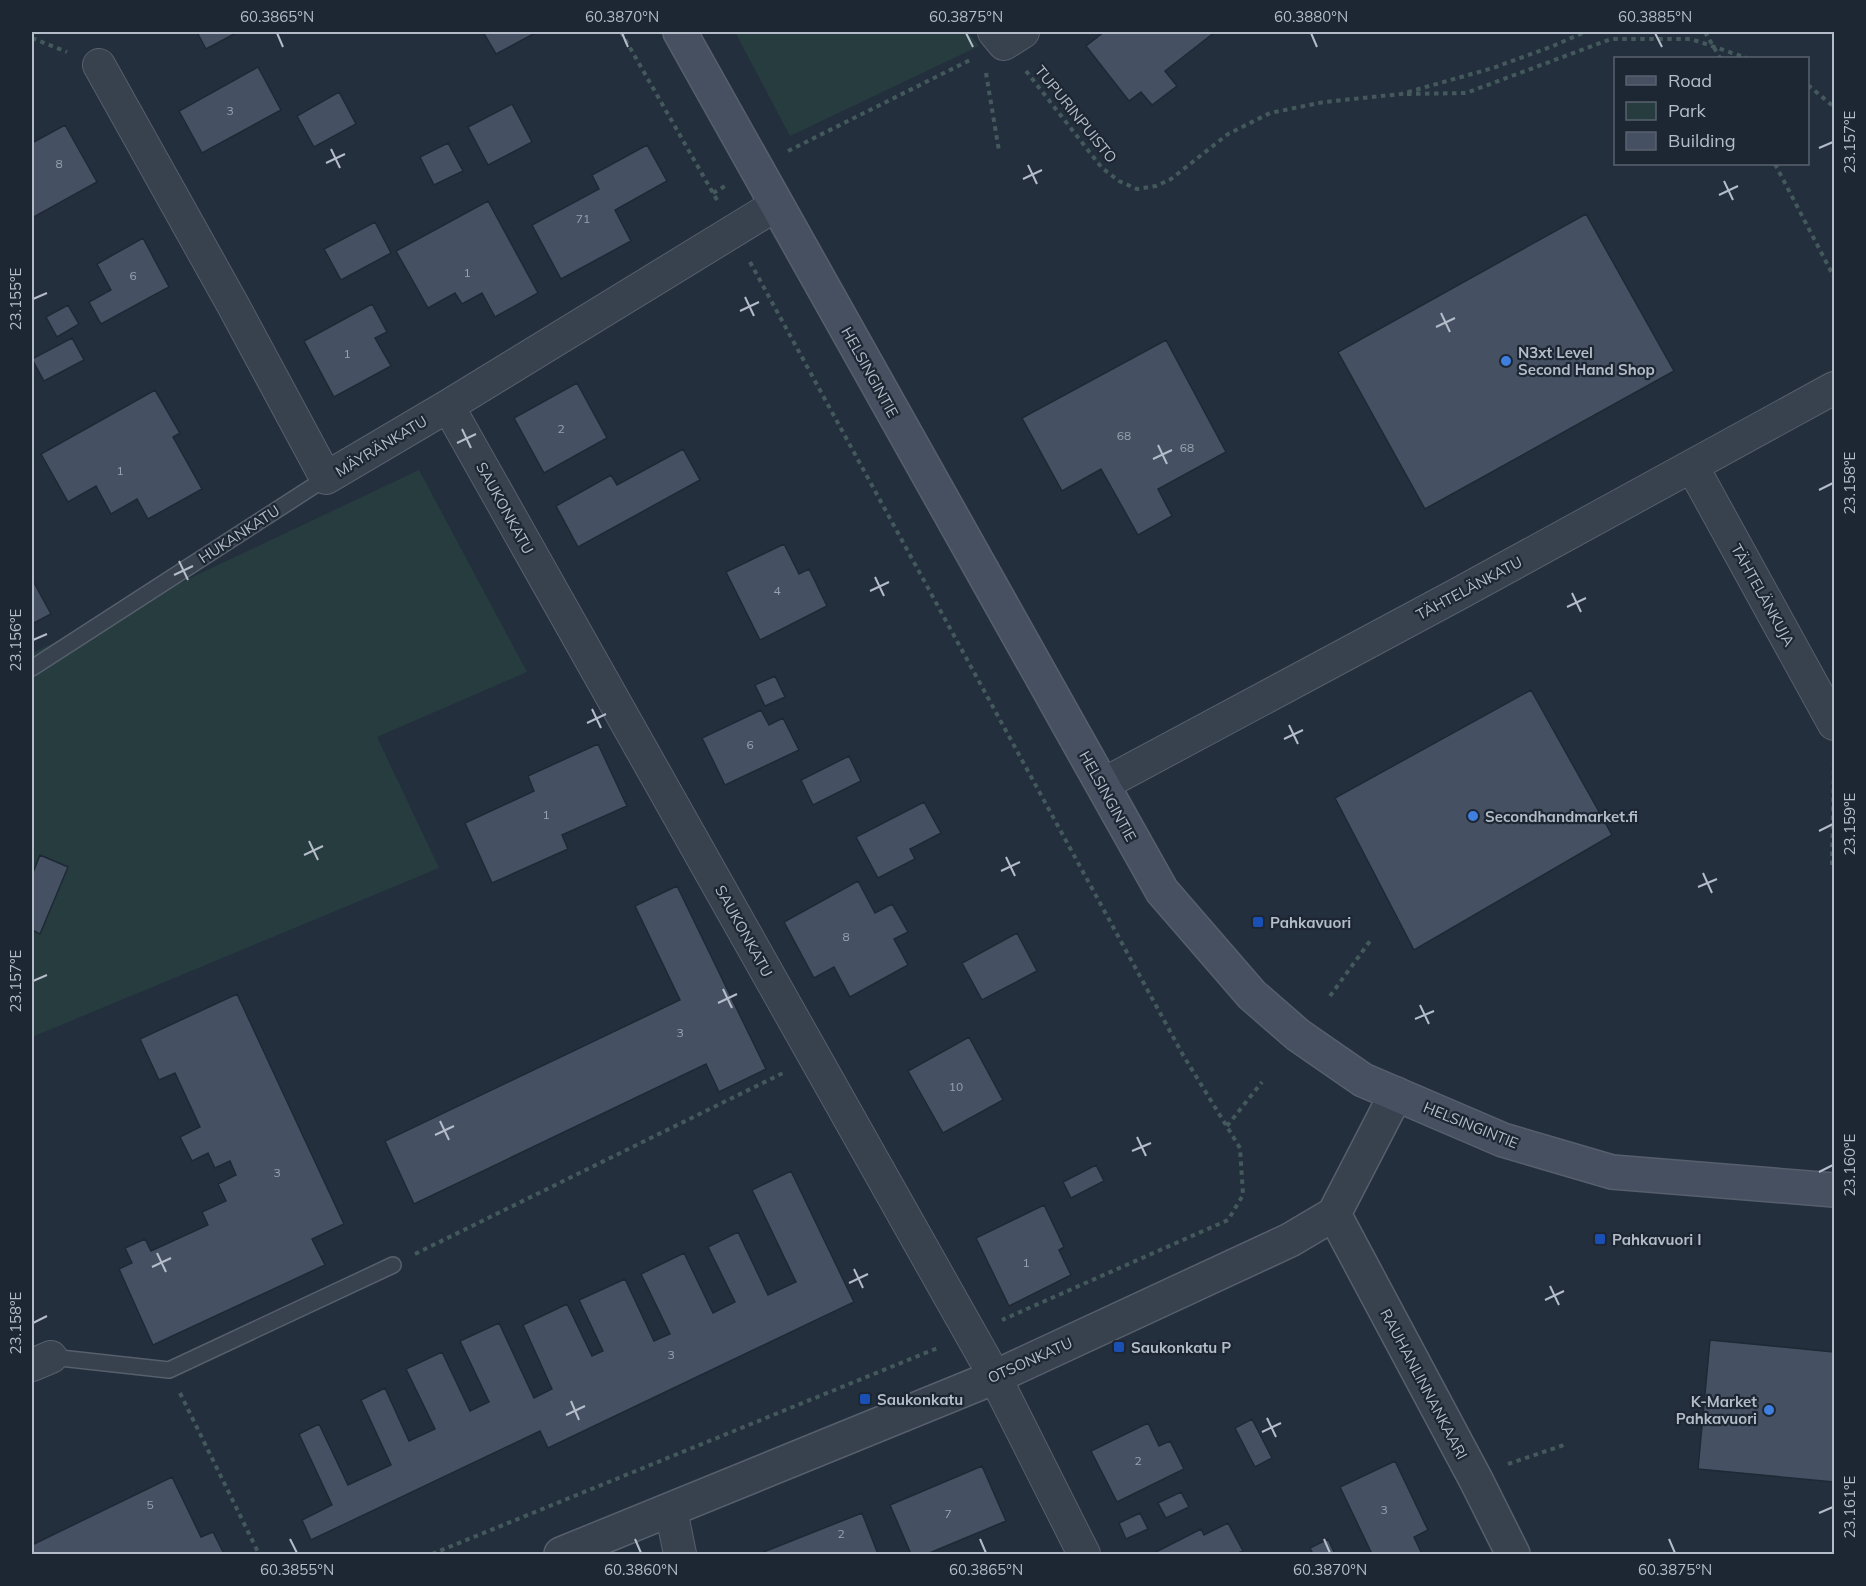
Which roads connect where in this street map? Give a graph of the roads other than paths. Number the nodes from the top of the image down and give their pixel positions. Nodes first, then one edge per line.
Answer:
1 (680, 32) edge
2 (99, 65) dead end
3 (776, 205) junction
4 (1834, 388) edge
5 (448, 406) junction
6 (1692, 466) junction
7 (326, 478) junction
8 (32, 668) edge
9 (1834, 724) edge
10 (1102, 785) junction
11 (1396, 1094) junction
12 (1834, 1190) edge
13 (1334, 1214) junction
14 (393, 1265) road end
15 (41, 1361) edge
16 (995, 1377) junction
17 (671, 1510) junction
18 (561, 1554) edge
19 (680, 1554) edge
20 (1084, 1554) edge
21 (1513, 1554) edge

1 - 3 main road, HELSINGINTIE
2 - 7 street, MÄYRÄNKATU
3 - 5 street, MÄYRÄNKATU
3 - 10 main road, HELSINGINTIE
4 - 6 street, TÄHTELÄNKATU
5 - 7 street, MÄYRÄNKATU
5 - 16 street, SAUKONKATU
6 - 9 street, TÄHTELÄNKUJA
6 - 10 street, TÄHTELÄNKATU
7 - 8 lane, HUKANKATU
10 - 11 main road, HELSINGINTIE
11 - 12 main road, HELSINGINTIE
11 - 13 street
13 - 16 street, OTSONKATU
13 - 21 street, RAUHANLINNANKAARI
14 - 15 lane
16 - 17 street, OTSONKATU
16 - 20 street, SAUKONKATU
17 - 18 street, OTSONKATU
17 - 19 street

